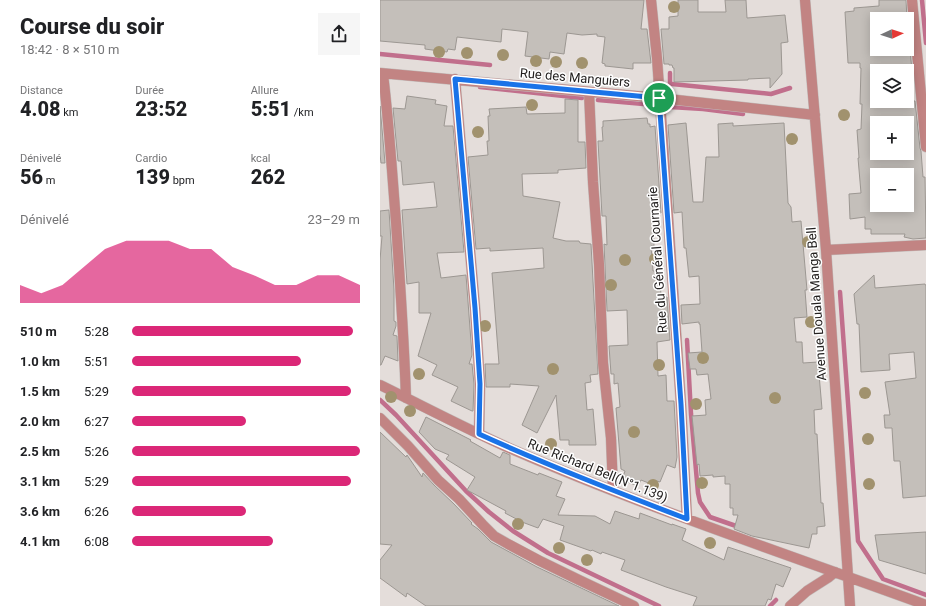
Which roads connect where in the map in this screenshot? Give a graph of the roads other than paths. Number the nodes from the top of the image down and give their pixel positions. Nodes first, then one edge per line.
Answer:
1 (651, 0) edge
2 (805, 0) edge
3 (912, 0) edge
4 (382, 73) edge
5 (455, 79) junction
6 (589, 92) junction
7 (659, 98) junction
8 (815, 115) junction
9 (926, 147) edge
10 (926, 245) edge
11 (826, 250) junction
12 (380, 385) edge
13 (406, 398) junction
14 (380, 418) edge
15 (479, 434) junction
16 (613, 490) junction
17 (687, 519) junction
18 (835, 572) junction
19 (848, 576) junction
20 (926, 605) edge
21 (634, 606) edge
22 (790, 606) edge
23 (850, 606) edge

1 - 7 street, Rue du Général Cournarie
2 - 8 street, Avenue Douala Manga Bell
3 - 9 street
4 - 5 street, Rue des Manguiers
4 - 13 street
5 - 6 street, Rue des Manguiers
5 - 15 street
6 - 7 street, Rue des Manguiers
6 - 16 street
7 - 8 street, Rue des Manguiers
7 - 17 street, Rue du Général Cournarie
8 - 11 street, Avenue Douala Manga Bell
10 - 11 street
11 - 19 street, Avenue Douala Manga Bell
12 - 13 street, Rue Richard Bell(N°1.139)
13 - 15 street, Rue Richard Bell(N°1.139)
14 - 21 street
15 - 16 street, Rue Richard Bell(N°1.139)
16 - 17 street, Rue Richard Bell(N°1.139)
17 - 18 street, Rue Richard Bell(N°1.139)
18 - 19 street, Rue Richard Bell(N°1.139)
18 - 22 street
19 - 20 street, Rue Richard Bell(N°1.139)
19 - 23 street, Avenue Douala Manga Bell

